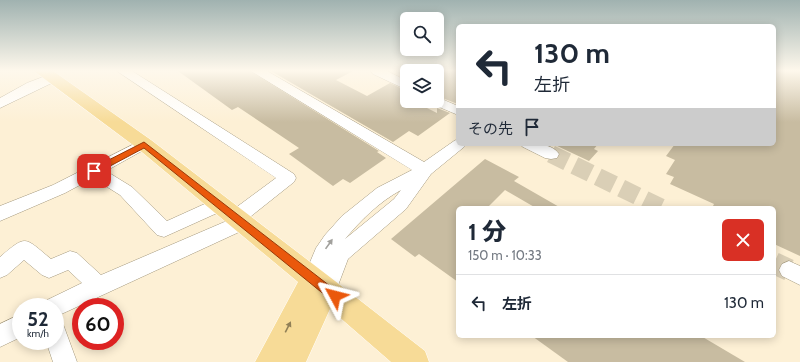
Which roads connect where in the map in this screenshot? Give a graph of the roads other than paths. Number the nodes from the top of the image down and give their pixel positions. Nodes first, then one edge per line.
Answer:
1 (29, 88) edge
2 (64, 88) edge
3 (149, 88) edge
4 (286, 88) edge
5 (0, 104) edge
6 (444, 104) edge
7 (456, 110) edge
8 (144, 144) junction
9 (456, 146) edge
10 (533, 146) edge
11 (551, 154) tunnel mouth
12 (425, 170) junction
13 (94, 171) junction
14 (220, 204) junction
15 (4, 209) edge
16 (240, 220) junction
17 (0, 269) edge
18 (320, 284) junction
19 (98, 285) junction
20 (64, 302) edge
21 (12, 330) edge
22 (0, 336) edge
23 (61, 350) edge
24 (65, 362) edge
25 (270, 362) edge
26 (291, 362) edge
27 (414, 362) edge

1 - 5 street
2 - 8 main road
3 - 16 street
4 - 12 street
6 - 7 street
8 - 13 street
8 - 14 main road
9 - 12 street
10 - 11 street
12 - 18 street
13 - 14 street
13 - 15 street
14 - 16 main road
16 - 18 main road
16 - 19 street
17 - 19 street
25 -> 18 main road
18 - 26 main road
18 - 27 main road
19 - 20 street
21 - 22 street
23 - 24 street

